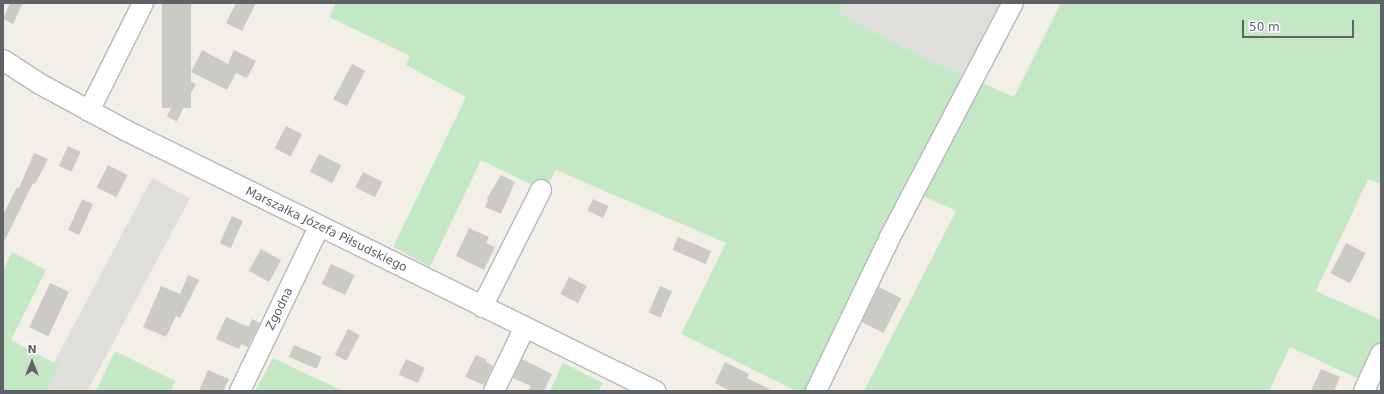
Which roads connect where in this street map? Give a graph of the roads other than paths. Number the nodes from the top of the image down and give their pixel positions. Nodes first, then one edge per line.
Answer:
1 (143, 3) edge
2 (1013, 3) edge
3 (3, 60) edge
4 (89, 111) junction
5 (541, 190) dead end
6 (319, 226) junction
7 (482, 307) junction
8 (525, 327) junction
9 (1381, 354) edge
10 (240, 391) edge
11 (494, 391) edge
12 (655, 391) edge
13 (816, 391) edge
14 (1364, 391) edge

1 - 4 street
2 - 13 street
3 - 4 street, Marszałka Józefa Piłsudskiego
4 - 6 street, Marszałka Józefa Piłsudskiego
5 - 7 street
6 - 7 street, Marszałka Józefa Piłsudskiego
6 - 10 street, Zgodna
7 - 8 street, Marszałka Józefa Piłsudskiego
8 - 11 street
8 - 12 street, Marszałka Józefa Piłsudskiego
9 - 14 street

